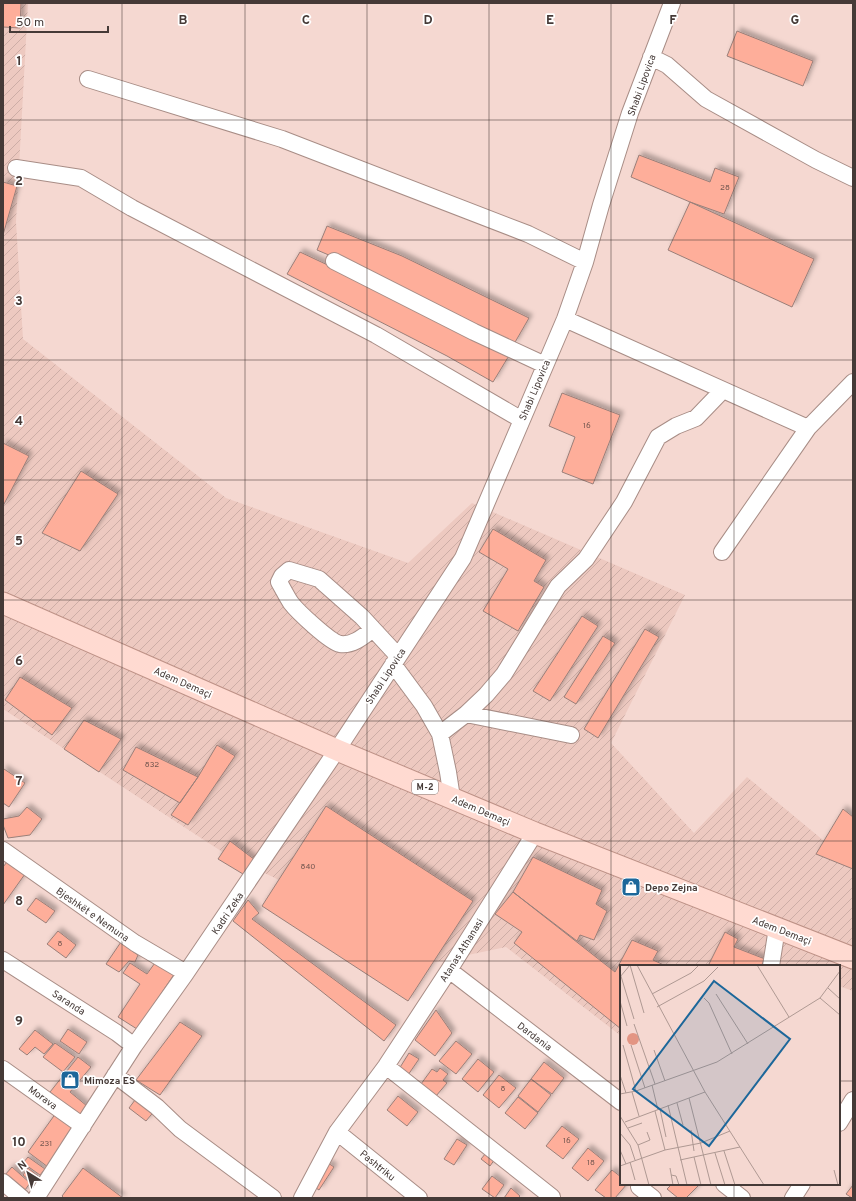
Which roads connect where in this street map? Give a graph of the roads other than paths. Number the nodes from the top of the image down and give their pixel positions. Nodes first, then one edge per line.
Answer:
1 (672, 3) edge
2 (651, 57) junction
3 (88, 79) dead end
4 (16, 168) dead end
5 (853, 178) edge
6 (334, 261) dead end
7 (585, 262) junction
8 (565, 319) junction
9 (545, 364) junction
10 (853, 382) edge
11 (723, 390) junction
12 (522, 420) junction
13 (808, 428) junction
14 (722, 552) dead end
15 (3, 603) edge
16 (373, 629) junction
17 (395, 660) junction
18 (466, 714) junction
19 (440, 734) junction
20 (571, 735) dead end
21 (338, 750) junction
22 (452, 798) junction
23 (535, 833) junction
24 (3, 850) edge
25 (777, 928) junction
26 (853, 958) edge
27 (3, 960) edge
28 (771, 965) edge
29 (449, 970) junction
30 (186, 973) junction
31 (134, 1046) junction
32 (386, 1066) junction
33 (3, 1069) edge
34 (115, 1075) junction
35 (853, 1100) edge
36 (620, 1101) edge
37 (840, 1122) edge
38 (83, 1126) junction
39 (337, 1132) junction
40 (3, 1182) edge
41 (725, 1185) edge
42 (801, 1185) edge
43 (638, 1187) dead end
44 (552, 1197) dead end
45 (22, 1198) edge
46 (36, 1198) edge
47 (273, 1198) edge
48 (302, 1198) edge
49 (419, 1198) edge
50 (653, 1198) edge
51 (742, 1198) edge
52 (792, 1198) edge

1 - 2 street, Shabi Lipovica
2 - 5 street
2 - 7 street, Shabi Lipovica
3 - 7 street
4 - 12 street
6 - 9 street
7 - 8 street, Shabi Lipovica
8 - 9 street, Shabi Lipovica
8 - 11 street
9 - 12 street, Shabi Lipovica
10 - 13 street
11 - 13 street
11 - 18 street
12 - 17 street, Shabi Lipovica
13 - 14 street
15 - 21 main road, Adem Demaçi / M-2
16 - 16 street
16 - 17 street
17 - 19 street
17 - 21 street, Shabi Lipovica
18 - 19 street
18 - 20 street
19 - 22 street
21 - 22 main road, Adem Demaçi / M-2
21 - 30 street, Kadri Zeka
22 - 23 main road, Adem Demaçi / M-2
23 - 25 main road, Adem Demaçi / M-2
23 - 29 street, Atanas Athanasi
24 - 30 street, Bjeshkët e Nemuna
25 - 26 main road, Adem Demaçi / M-2
25 - 28 street
27 - 31 street, Saranda
29 - 32 street, Atanas Athanasi
29 - 36 street, Dardania
30 - 31 street, Kadri Zeka
31 - 34 street, Kadri Zeka
32 - 39 street, Atanas Athanasi
32 - 44 street
33 - 38 street, Morava
34 - 38 street, Kadri Zeka
34 - 47 street
35 - 37 street
38 - 46 street, Kadri Zeka
39 - 48 street, Atanas Athanasi
39 - 49 street, Pashtriku
40 - 45 street
41 - 51 street
42 - 52 street
43 - 50 street

